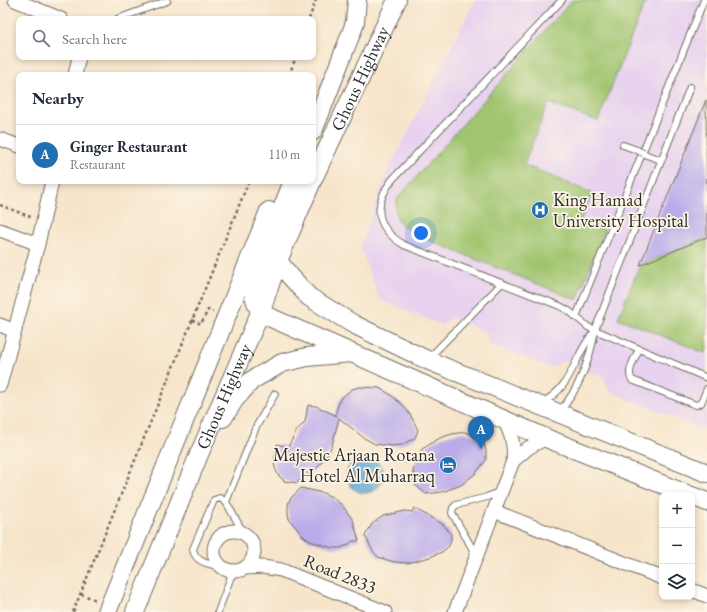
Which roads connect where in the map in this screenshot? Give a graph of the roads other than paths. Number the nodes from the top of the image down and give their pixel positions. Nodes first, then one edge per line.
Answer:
1 (15, 0) edge
2 (357, 0) edge
3 (397, 0) edge
4 (562, 0) edge
5 (704, 0) edge
6 (167, 1) edge
7 (54, 16) edge
8 (125, 16) edge
9 (78, 60) edge
10 (76, 72) edge
11 (690, 87) dead end
12 (316, 99) edge
13 (316, 123) edge
14 (0, 139) edge
15 (16, 145) edge
16 (623, 145) dead end
17 (661, 160) junction
18 (316, 172) edge
19 (51, 184) edge
20 (281, 184) edge
21 (293, 184) edge
22 (310, 184) edge
23 (0, 230) edge
24 (38, 244) junction
25 (278, 261) junction
26 (502, 283) junction
27 (260, 313) junction
28 (576, 317) junction
29 (0, 325) edge
30 (595, 330) junction
31 (15, 331) junction
32 (639, 349) junction
33 (355, 353) junction
34 (427, 360) junction
35 (707, 378) edge
36 (0, 385) edge
37 (707, 389) edge
38 (275, 394) dead end
39 (537, 404) junction
40 (558, 414) junction
41 (504, 419) junction
42 (546, 438) junction
43 (200, 452) junction
44 (513, 461) junction
45 (703, 469) edge
46 (502, 490) junction
47 (681, 492) edge
48 (695, 497) edge
49 (226, 502) junction
50 (707, 502) edge
51 (494, 511) junction
52 (243, 532) junction
53 (254, 547) junction
54 (475, 560) junction
55 (233, 569) junction
56 (281, 570) junction
57 (659, 577) edge
58 (695, 591) edge
59 (707, 596) edge
60 (107, 612) edge
61 (135, 612) edge
62 (218, 612) edge
63 (385, 612) edge
64 (456, 612) edge

1 - 7 street
2 - 12 main road, Ghous Highway
2 - 13 main road
3 - 18 main road, Ghous Highway
4 - 26 lane
5 - 28 lane
6 - 8 lane
9 - 10 street
11 - 17 lane
14 - 15 street
16 - 17 lane, bridge
17 - 30 lane
19 - 24 street
20 - 60 main road, Ghous Highway
21 - 27 main road
22 - 25 main road, Ghous Highway
23 - 24 street
24 - 31 street
25 - 27 main road, Ghous Highway
25 - 34 main road
26 - 28 lane
26 - 34 lane
27 - 33 main road
27 - 43 main road, Ghous Highway
28 - 30 lane
29 - 31 street
30 - 32 lane
30 - 39 lane
30 - 40 lane
31 - 36 street
32 - 35 lane
32 - 37 lane
33 - 41 main road
33 - 43 main road
34 - 39 main road
38 - 49 lane
39 - 40 main road
40 - 41 main road
40 - 45 main road
41 - 42 main road
41 - 44 street
42 - 44 street
42 - 47 main road
43 - 61 main road, Ghous Highway
44 - 46 street
46 - 51 street
46 - 54 lane
48 - 50 main road
49 - 52 lane
49 - 55 lane
51 - 54 street
51 - 57 street
52 - 53 street
52 - 55 street
53 - 55 street
53 - 56 street, Road 2833
54 - 64 street
55 - 56 street, Road 2833
55 - 62 lane
56 - 63 street, Road 2833
58 - 59 street

